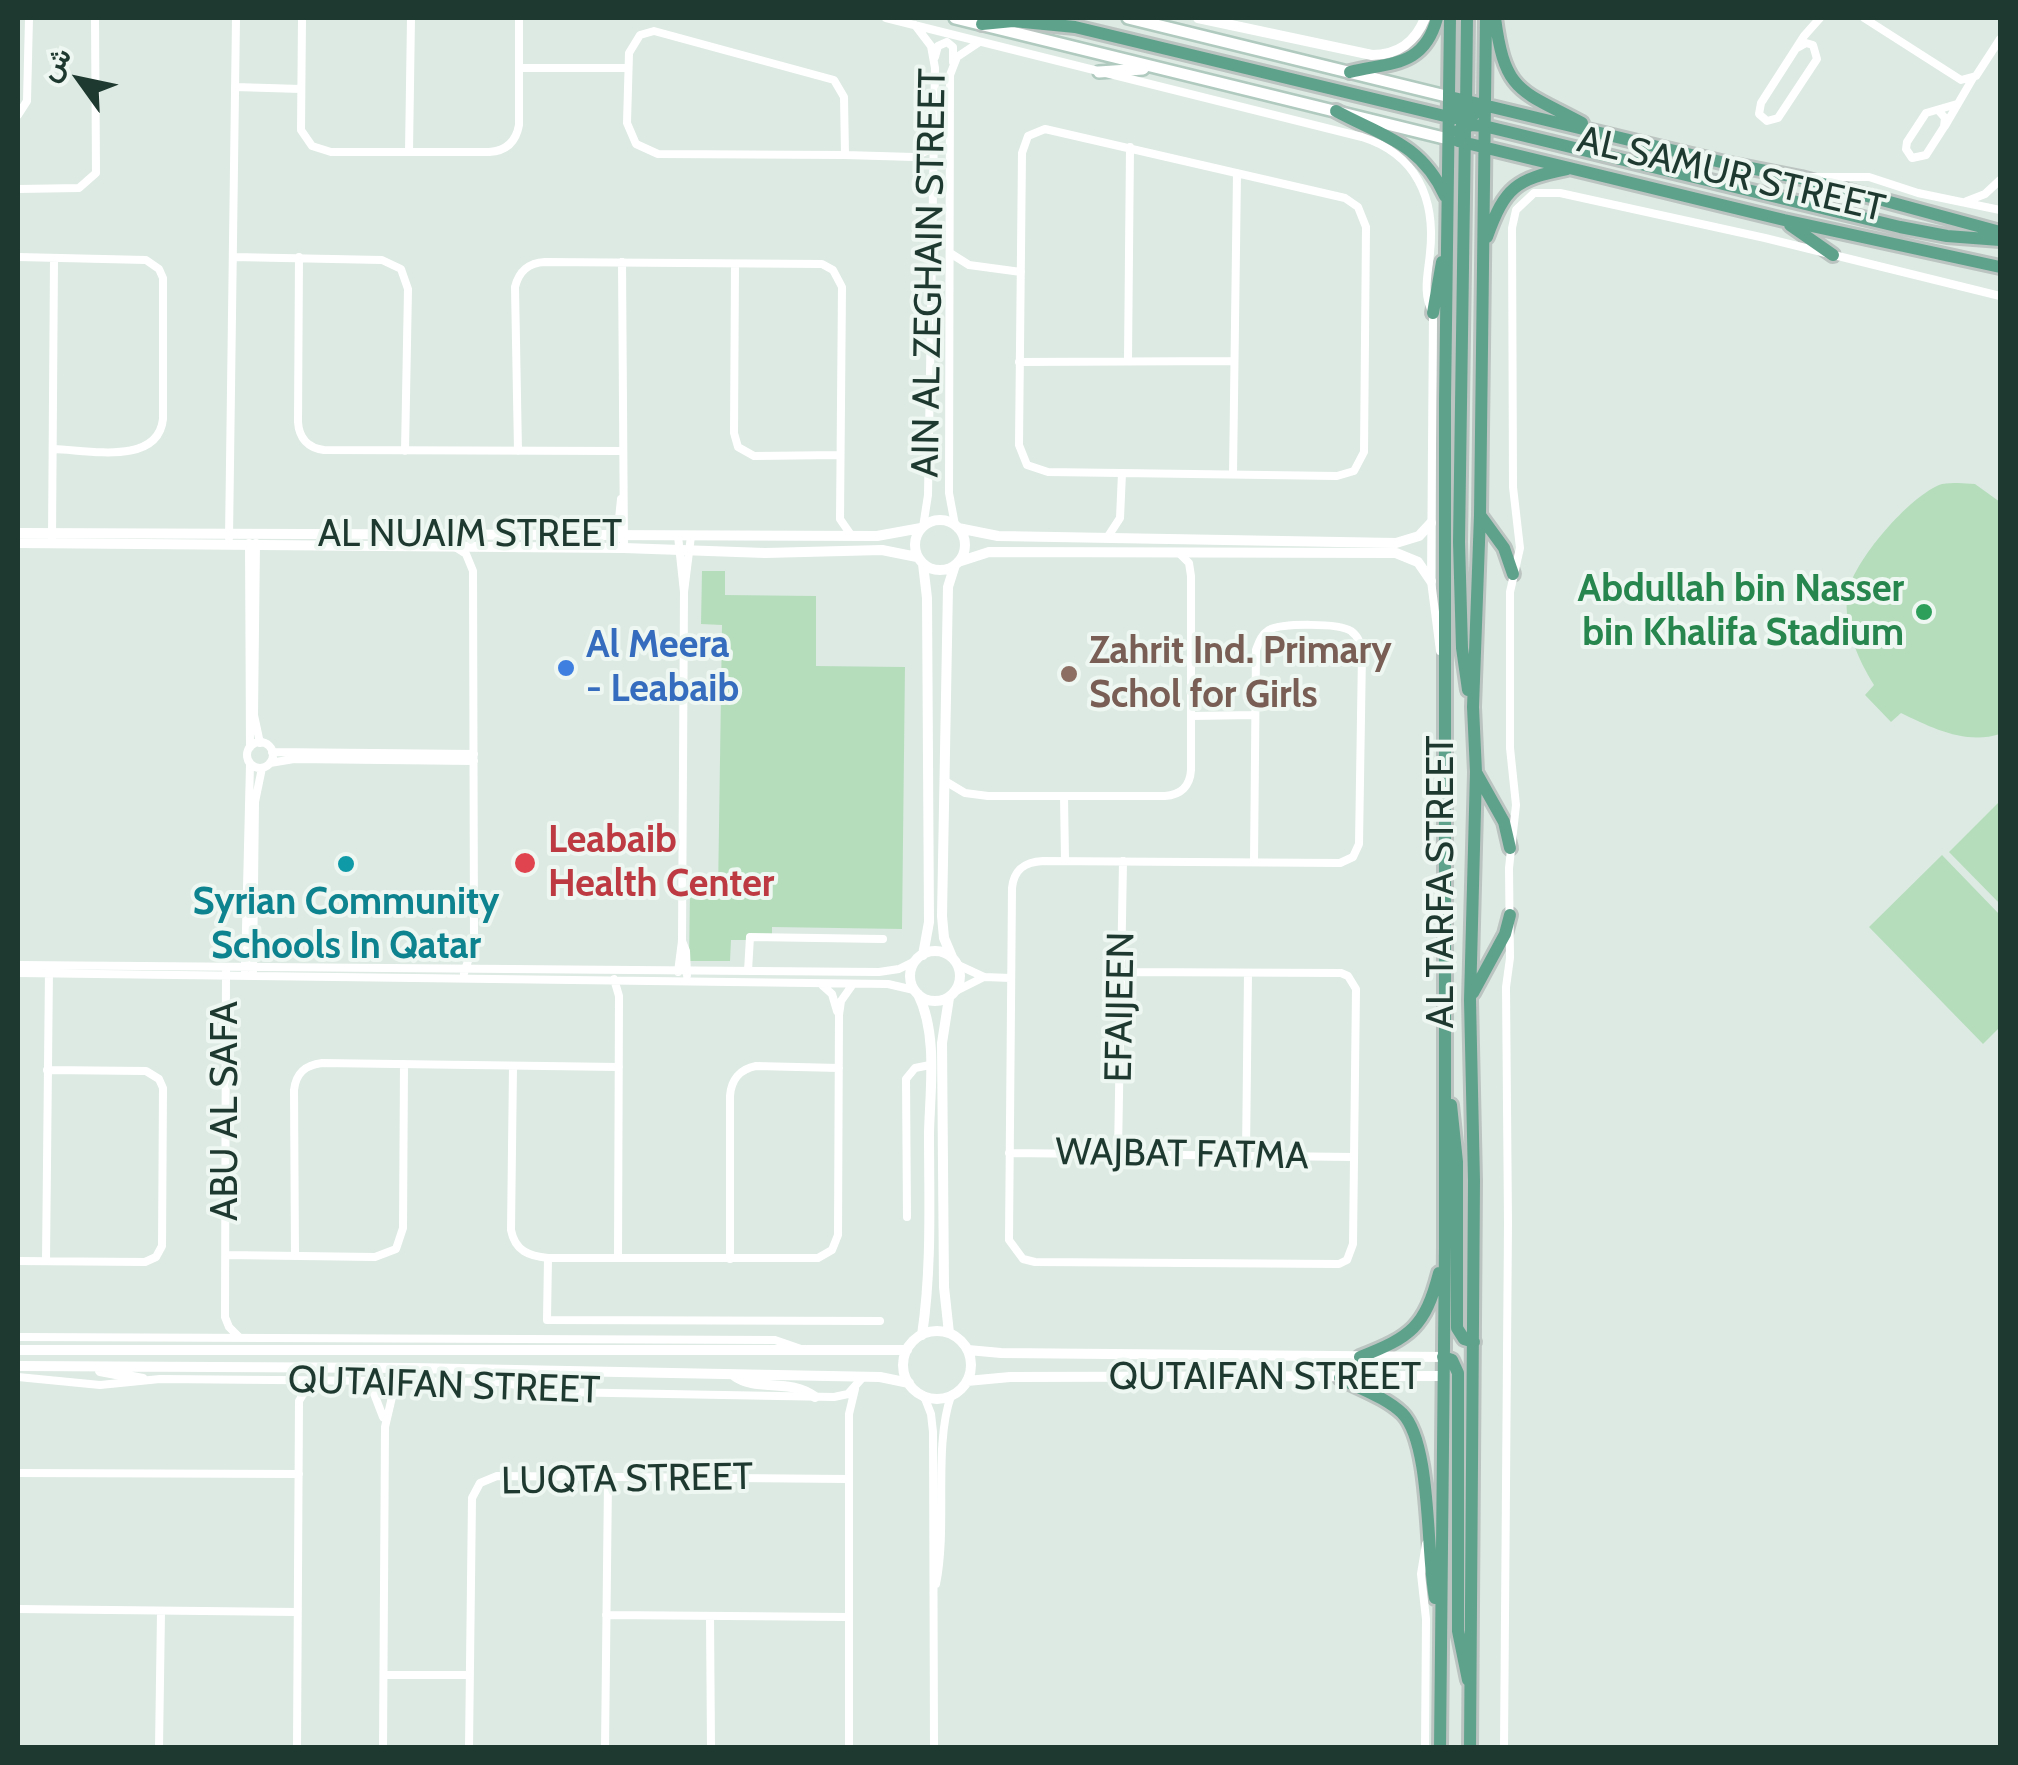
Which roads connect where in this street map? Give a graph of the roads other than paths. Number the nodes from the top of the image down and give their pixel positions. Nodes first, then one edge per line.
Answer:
1 (29, 18) edge
2 (95, 18) edge
3 (236, 18) edge
4 (302, 18) edge
5 (411, 18) edge
6 (519, 18) edge
7 (886, 18) edge
8 (955, 18) edge
9 (1198, 18) edge
10 (1425, 18) edge
11 (1437, 18) edge
12 (1450, 18) edge
13 (1467, 18) edge
14 (1486, 18) edge
15 (1495, 18) edge
16 (1864, 18) edge
17 (1135, 19) edge
18 (1817, 22) edge
19 (982, 24) junction
20 (915, 25) junction
21 (2000, 39) edge
22 (982, 42) junction
23 (1798, 48) junction
24 (1816, 48) junction
25 (934, 59) junction
26 (953, 62) junction
27 (519, 68) junction
28 (628, 68) junction
29 (1152, 68) junction
30 (1099, 72) junction
31 (1350, 72) junction
32 (1972, 78) junction
33 (236, 87) junction
34 (301, 89) junction
35 (1450, 97) junction
36 (1466, 102) junction
37 (1958, 104) junction
38 (1484, 106) junction
39 (1336, 111) junction
40 (1939, 111) junction
41 (18, 115) edge
42 (1466, 122) junction
43 (1944, 127) junction
44 (1592, 131) junction
45 (1448, 139) junction
46 (1464, 142) junction
47 (934, 146) junction
48 (1484, 146) junction
49 (1130, 147) junction
50 (410, 152) junction
51 (845, 155) junction
52 (914, 158) junction
53 (1569, 168) junction
54 (933, 169) junction
55 (1236, 174) junction
56 (1801, 178) junction
57 (2000, 180) edge
58 (18, 189) edge
59 (1527, 197) joint
60 (1960, 202) junction
61 (1448, 203) junction
62 (2000, 210) edge
63 (1784, 220) junction
64 (2000, 232) edge
65 (2000, 240) edge
66 (1484, 244) junction
67 (1448, 246) junction
68 (949, 252) junction
69 (1833, 255) junction
70 (18, 257) edge
71 (233, 257) junction
72 (54, 258) junction
73 (299, 258) junction
74 (622, 262) junction
75 (734, 264) junction
76 (969, 265) junction
77 (2000, 266) edge
78 (1021, 272) junction
79 (949, 280) junction
80 (2000, 296) edge
81 (1433, 314) junction
82 (1128, 360) junction
83 (1234, 361) junction
84 (1019, 362) junction
85 (54, 449) junction
86 (405, 451) junction
87 (518, 451) junction
88 (622, 451) junction
89 (840, 456) junction
90 (1122, 473) junction
91 (1233, 474) junction
92 (1480, 515) junction
93 (840, 518) junction
94 (1120, 518) junction
95 (1431, 523) junction
96 (957, 526) junction
97 (922, 528) junction
98 (18, 533) edge
99 (828, 535) junction
100 (851, 535) junction
101 (678, 536) junction
102 (691, 536) junction
103 (52, 538) junction
104 (1107, 538) junction
105 (1134, 538) junction
106 (229, 539) junction
107 (253, 539) junction
108 (620, 542) junction
109 (18, 543) edge
110 (456, 547) junction
111 (683, 550) junction
112 (1180, 554) junction
113 (920, 560) junction
114 (957, 564) junction
115 (1513, 574) junction
116 (1431, 581) junction
117 (1444, 670) junction
118 (1473, 706) junction
119 (1255, 715) junction
120 (1191, 716) junction
121 (260, 742) junction
122 (250, 747) junction
123 (272, 752) junction
124 (474, 757) junction
125 (250, 764) junction
126 (266, 766) junction
127 (1476, 772) junction
128 (945, 781) junction
129 (1064, 796) junction
130 (1510, 848) junction
131 (1065, 860) junction
132 (1123, 860) junction
133 (1254, 862) junction
134 (1510, 915) junction
135 (883, 939) dead end
136 (920, 957) junction
137 (955, 961) junction
138 (18, 965) edge
139 (49, 969) junction
140 (615, 970) junction
141 (626, 970) junction
142 (682, 970) junction
143 (226, 971) junction
144 (249, 971) junction
145 (748, 971) junction
146 (1122, 972) junction
147 (1248, 972) junction
148 (18, 973) edge
149 (464, 973) junction
150 (984, 977) junction
151 (1012, 978) junction
152 (614, 980) junction
153 (626, 980) junction
154 (682, 981) junction
155 (822, 984) junction
156 (854, 984) junction
157 (916, 992) junction
158 (952, 994) junction
159 (619, 996) junction
160 (1470, 1000) junction
161 (838, 1015) junction
162 (404, 1064) junction
163 (930, 1065) junction
164 (513, 1067) junction
165 (619, 1067) junction
166 (839, 1068) junction
167 (47, 1070) junction
168 (1444, 1074) junction
169 (1010, 1153) junction
170 (1118, 1153) junction
171 (1246, 1154) junction
172 (1354, 1157) junction
173 (908, 1218) dead end
174 (1446, 1246) junction
175 (226, 1256) junction
176 (294, 1256) junction
177 (548, 1258) junction
178 (618, 1258) junction
179 (730, 1259) junction
180 (18, 1261) edge
181 (46, 1261) junction
182 (225, 1317) junction
183 (880, 1321) dead end
184 (949, 1333) junction
185 (922, 1335) junction
186 (18, 1336) edge
187 (211, 1337) junction
188 (240, 1337) junction
189 (1474, 1342) junction
190 (18, 1350) edge
191 (907, 1350) junction
192 (968, 1350) junction
193 (805, 1352) junction
194 (1443, 1357) junction
195 (1360, 1358) junction
196 (1474, 1358) junction
197 (18, 1366) edge
198 (85, 1367) junction
199 (412, 1368) junction
200 (566, 1372) junction
201 (732, 1375) junction
202 (1458, 1375) junction
203 (1442, 1376) junction
204 (18, 1377) edge
205 (1340, 1378) junction
206 (283, 1379) junction
207 (143, 1380) junction
208 (312, 1380) junction
209 (355, 1380) junction
210 (402, 1381) junction
211 (967, 1381) junction
212 (859, 1382) junction
213 (909, 1383) junction
214 (536, 1388) junction
215 (841, 1396) junction
216 (924, 1396) junction
217 (952, 1396) junction
218 (815, 1397) junction
219 (299, 1401) junction
220 (849, 1414) junction
221 (385, 1427) junction
222 (18, 1473) edge
223 (299, 1474) junction
224 (608, 1479) junction
225 (849, 1479) junction
226 (1427, 1540) junction
227 (935, 1588) junction
228 (18, 1609) edge
229 (161, 1612) junction
230 (296, 1612) junction
231 (606, 1615) junction
232 (710, 1616) junction
233 (849, 1617) junction
234 (1440, 1628) junction
235 (384, 1675) junction
236 (469, 1675) junction
237 (1471, 1692) junction
238 (159, 1748) edge
239 (297, 1748) edge
240 (383, 1748) edge
241 (469, 1748) edge
242 (605, 1748) edge
243 (711, 1748) edge
244 (849, 1748) edge
245 (934, 1748) edge
246 (1425, 1748) edge
247 (1440, 1748) edge
248 (1470, 1748) edge
249 (1504, 1748) edge

1 - 41 street
2 - 58 street
3 - 33 street
4 - 34 street
5 - 50 street
6 - 27 street
7 - 20 street
8 - 19 main road
9 - 10 street
11 - 31 main road
12 - 35 main road, AL TARFA STREET
13 - 36 main road
14 - 38 main road, AL TARFA STREET
15 - 44 main road
16 - 32 street
17 - 31 main road
18 - 23 street
18 - 24 street
19 - 29 main road
19 - 42 main road
20 - 22 street
20 - 25 street, AIN AL ZEGHAIN STREET
21 - 32 street
22 - 26 street, AIN AL ZEGHAIN STREET
22 - 30 street
23 - 24 street
23 - 24 street
25 - 26 street
25 - 47 street, AIN AL ZEGHAIN STREET
26 - 68 street, AIN AL ZEGHAIN STREET
27 - 28 street
27 - 50 street
28 - 51 street
28 - 51 street
29 - 30 main road
29 - 39 main road
30 - 81 street, AL TARFA STREET
31 - 35 main road
32 - 37 street
33 - 34 street
33 - 71 street
34 - 50 street
35 - 36 main road, AL SAMUR STREET
35 - 42 main road, AL TARFA STREET
36 - 38 main road, AL SAMUR STREET
36 - 42 main road
37 - 40 street
37 - 43 street
38 - 42 main road, AL TARFA STREET
38 - 44 main road, AL SAMUR STREET
39 - 45 main road
39 - 61 main road
40 - 43 street
40 - 43 street
42 - 45 main road, AL TARFA STREET
42 - 46 main road
42 - 48 main road, AL TARFA STREET
42 - 65 main road
44 - 56 main road, AL SAMUR STREET
45 - 46 main road, AL SAMUR STREET
45 - 61 main road, AL TARFA STREET
46 - 48 main road, AL SAMUR STREET
46 - 118 main road
47 - 52 street
47 - 54 street, AIN AL ZEGHAIN STREET
48 - 53 main road, AL SAMUR STREET
48 - 66 main road, AL TARFA STREET
49 - 55 street
49 - 78 street
49 - 82 street
51 - 52 street
52 - 54 street
53 - 63 main road, AL SAMUR STREET
53 - 66 main road
54 - 97 street, AIN AL ZEGHAIN STREET
55 - 83 street
55 - 91 street
56 - 60 street, AL SAMUR STREET
56 - 64 main road, AL SAMUR STREET
57 - 60 street
59 - 69 street, AL SAMUR STREET
59 - 115 street, AL TARFA STREET
60 - 62 street, AL SAMUR STREET
61 - 67 main road, AL TARFA STREET
63 - 69 main road
63 - 77 main road, AL SAMUR STREET
66 - 92 main road, AL TARFA STREET
67 - 81 main road
67 - 117 main road, AL TARFA STREET
68 - 76 street
68 - 79 street, AIN AL ZEGHAIN STREET
69 - 80 street, AL SAMUR STREET
70 - 72 street
71 - 73 street
71 - 106 street
72 - 85 street
72 - 85 street
73 - 86 street
73 - 86 street
74 - 75 street
74 - 87 street
74 - 88 street
75 - 89 street
75 - 89 street
76 - 78 street
76 - 79 street
78 - 84 street
79 - 96 street, AIN AL ZEGHAIN STREET
81 - 95 street, AL TARFA STREET
82 - 83 street
82 - 84 street
83 - 91 street
84 - 90 street
85 - 103 street
86 - 87 street
87 - 88 street
88 - 108 street
89 - 93 street
90 - 91 street
90 - 94 street
92 - 115 main road
92 - 118 main road, AL TARFA STREET
93 - 99 street
93 - 100 street
94 - 104 street
94 - 105 street
95 - 105 street
95 - 116 street, AL TARFA STREET
96 - 97 street
96 - 104 street
96 - 114 street
97 - 100 street, AL NUAIM STREET
97 - 113 street
98 - 103 street, AL NUAIM STREET
99 - 100 street, AL NUAIM STREET
99 - 102 street, AL NUAIM STREET
101 - 102 street, AL NUAIM STREET
101 - 108 street, AL NUAIM STREET
101 - 111 street
102 - 111 street
103 - 106 street, AL NUAIM STREET
103 - 109 street, AL NUAIM STREET
104 - 105 street
106 - 107 street, AL NUAIM STREET
107 - 108 street, AL NUAIM STREET
107 - 110 street, AL NUAIM STREET
107 - 121 street
107 - 122 street
108 - 110 street, AL NUAIM STREET
108 - 111 street, AL NUAIM STREET
110 - 124 street
111 - 113 street, AL NUAIM STREET
111 - 142 street
112 - 114 street
112 - 116 street
112 - 120 street
113 - 114 street
113 - 136 street
114 - 128 street
115 - 130 street, AL TARFA STREET
116 - 117 street, AL TARFA STREET
117 - 168 main road, AL TARFA STREET
118 - 127 main road, AL TARFA STREET
119 - 120 street
119 - 133 street
119 - 133 street
120 - 129 street
121 - 122 street
121 - 123 street
122 - 125 street
123 - 124 street
123 - 126 street
124 - 126 street
124 - 149 street
125 - 126 street
125 - 144 street
126 - 144 street
127 - 130 main road
127 - 160 main road, AL TARFA STREET
128 - 129 street
128 - 137 street
129 - 131 street
130 - 134 street, AL TARFA STREET
131 - 132 street
131 - 151 street
132 - 133 street
132 - 146 street, EFAIJEEN
134 - 160 main road
134 - 249 street, AL TARFA STREET
135 - 145 street
136 - 137 street
136 - 145 street
136 - 157 street
137 - 150 street
137 - 158 street
138 - 139 street
139 - 143 street
139 - 148 street
139 - 167 street
140 - 141 street
140 - 149 street
140 - 152 street
141 - 142 street
141 - 153 street
142 - 145 street
142 - 154 street
143 - 144 street
143 - 175 street, ABU AL SAFA
144 - 149 street
146 - 147 street
146 - 170 street, EFAIJEEN
147 - 171 street
147 - 172 street
149 - 152 street
150 - 151 street
150 - 158 street
151 - 169 street
152 - 153 street
152 - 159 street
153 - 154 street
153 - 159 street
154 - 155 street
155 - 156 street
155 - 161 street
156 - 157 street
156 - 161 street
157 - 158 street
157 - 163 street
158 - 184 street
159 - 165 street
160 - 189 main road, AL TARFA STREET
161 - 166 street
162 - 164 street
162 - 176 street, ABU AL SAFA
162 - 176 street
163 - 173 street
163 - 185 street
164 - 165 street
164 - 177 street
165 - 178 street
166 - 179 street
166 - 179 street
167 - 181 street
167 - 181 street
168 - 174 main road, AL TARFA STREET
168 - 189 main road
169 - 170 street, WAJBAT FATMA
169 - 172 street
170 - 171 street, WAJBAT FATMA
171 - 172 street, WAJBAT FATMA
174 - 194 main road, AL TARFA STREET
174 - 195 main road
175 - 176 street, ABU AL SAFA
175 - 182 street, ABU AL SAFA
177 - 178 street
177 - 183 street
178 - 179 street
180 - 181 street
182 - 187 street
182 - 188 street
184 - 185 street
184 - 192 street
185 - 191 street
186 - 187 street, QUTAIFAN STREET
187 - 188 street, QUTAIFAN STREET
188 - 193 street, QUTAIFAN STREET
189 - 196 main road, AL TARFA STREET
190 - 193 street, QUTAIFAN STREET
191 - 193 street, QUTAIFAN STREET
191 - 213 street
192 - 195 street, QUTAIFAN STREET
192 - 211 street
194 - 195 street, QUTAIFAN STREET
194 - 202 main road
194 - 203 main road, AL TARFA STREET
196 - 202 main road
196 - 237 main road, AL TARFA STREET
197 - 198 street, QUTAIFAN STREET
198 - 199 street, QUTAIFAN STREET
198 - 207 street
199 - 200 street, QUTAIFAN STREET
199 - 210 street
200 - 201 street, QUTAIFAN STREET
200 - 214 street
201 - 212 street, QUTAIFAN STREET
201 - 218 street
202 - 203 main road
202 - 237 main road
203 - 205 street, QUTAIFAN STREET
203 - 234 main road, AL TARFA STREET
204 - 207 street, QUTAIFAN STREET
205 - 211 street, QUTAIFAN STREET
205 - 226 main road
206 - 207 street, QUTAIFAN STREET
206 - 208 street, QUTAIFAN STREET
206 - 219 street
208 - 209 street, QUTAIFAN STREET
208 - 219 street
209 - 210 street, QUTAIFAN STREET
209 - 221 street
210 - 214 street, QUTAIFAN STREET
210 - 221 street
211 - 217 street
212 - 213 street, QUTAIFAN STREET
212 - 215 street, QUTAIFAN STREET
212 - 220 street
213 - 216 street
214 - 218 street, QUTAIFAN STREET
215 - 218 street, QUTAIFAN STREET
215 - 220 street
216 - 217 street
216 - 227 street
217 - 227 street
219 - 223 street
220 - 225 street
221 - 235 street
222 - 223 street
223 - 230 street
224 - 225 street, LUQTA STREET
224 - 231 street
224 - 236 street, LUQTA STREET
225 - 233 street
226 - 234 main road
226 - 246 street
227 - 245 street
228 - 229 street
229 - 230 street
229 - 238 street
230 - 239 street
231 - 232 street
231 - 242 street
232 - 233 street
232 - 243 street
233 - 244 street
234 - 247 main road, AL TARFA STREET
235 - 236 street
235 - 240 street
236 - 241 street, LUQTA STREET
237 - 248 main road, AL TARFA STREET

